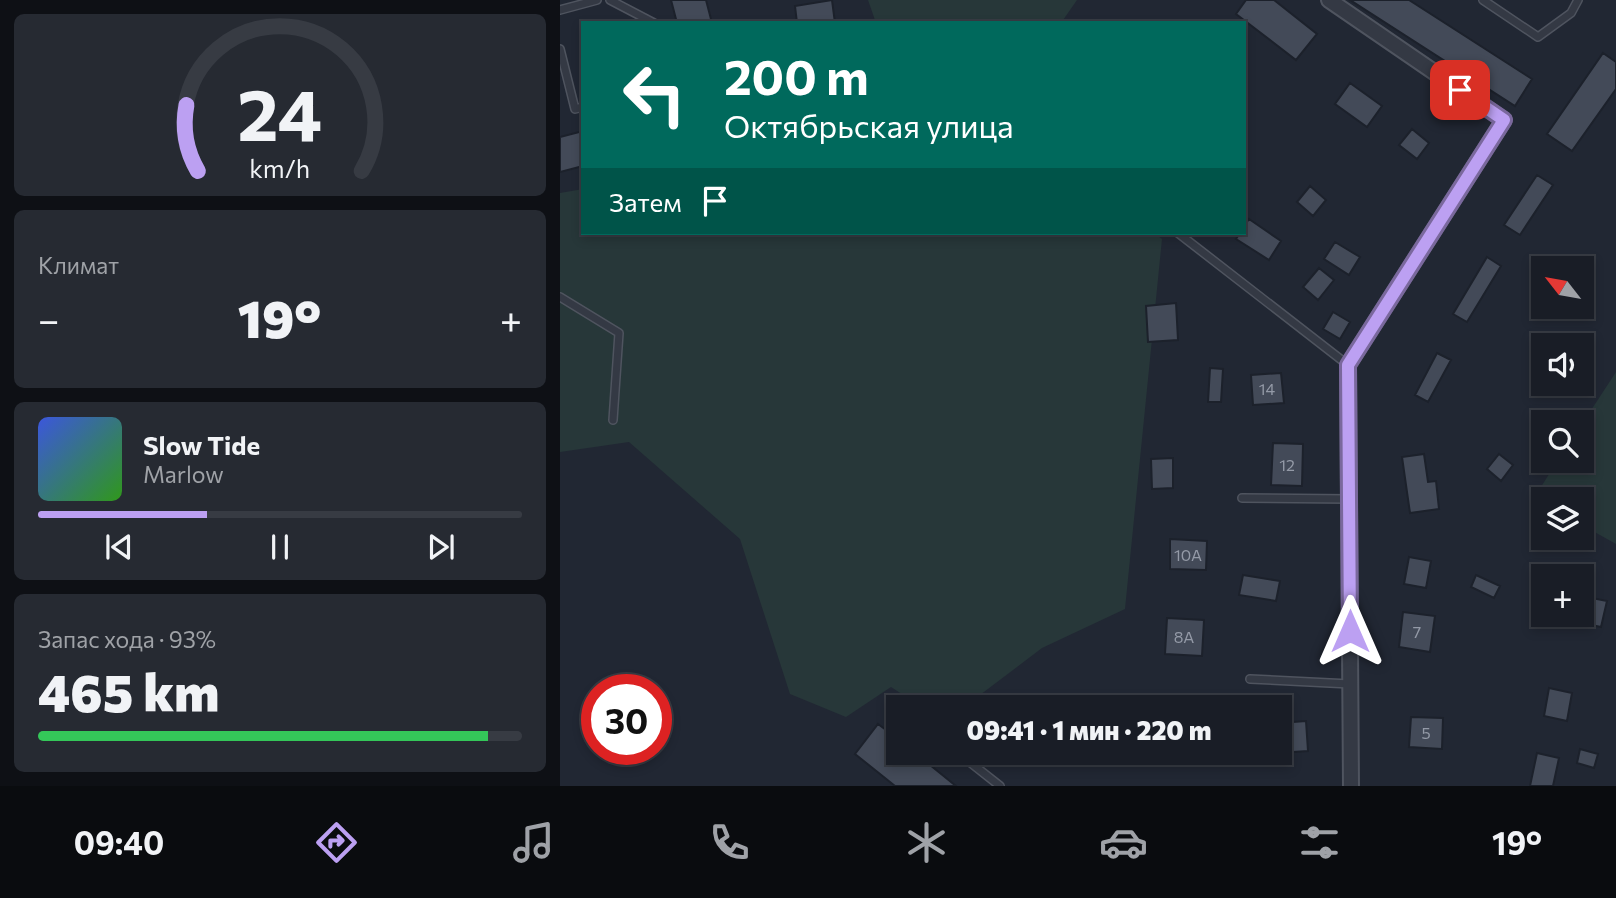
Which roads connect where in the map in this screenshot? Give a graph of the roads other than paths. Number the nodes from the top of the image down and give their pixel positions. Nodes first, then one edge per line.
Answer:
1 (597, 0) edge
2 (610, 0) edge
3 (1329, 0) edge
4 (1483, 0) edge
5 (1578, 0) edge
6 (560, 10) edge
7 (650, 21) edge
8 (560, 49) edge
9 (581, 108) edge
10 (1181, 235) edge
11 (560, 297) edge
12 (1348, 365) junction
13 (613, 421) dead end
14 (1242, 498) dead end
15 (1349, 499) junction
16 (1250, 680) dead end
17 (1350, 684) junction
18 (973, 765) edge
19 (1000, 786) edge
20 (1351, 786) edge

1 - 6 lane
2 - 7 lane
3 - 12 street
4 - 5 lane
8 - 9 lane
10 - 12 lane
11 - 13 lane
12 - 15 street
14 - 15 lane
15 - 17 street
16 - 17 lane
17 - 20 street
18 - 19 lane

